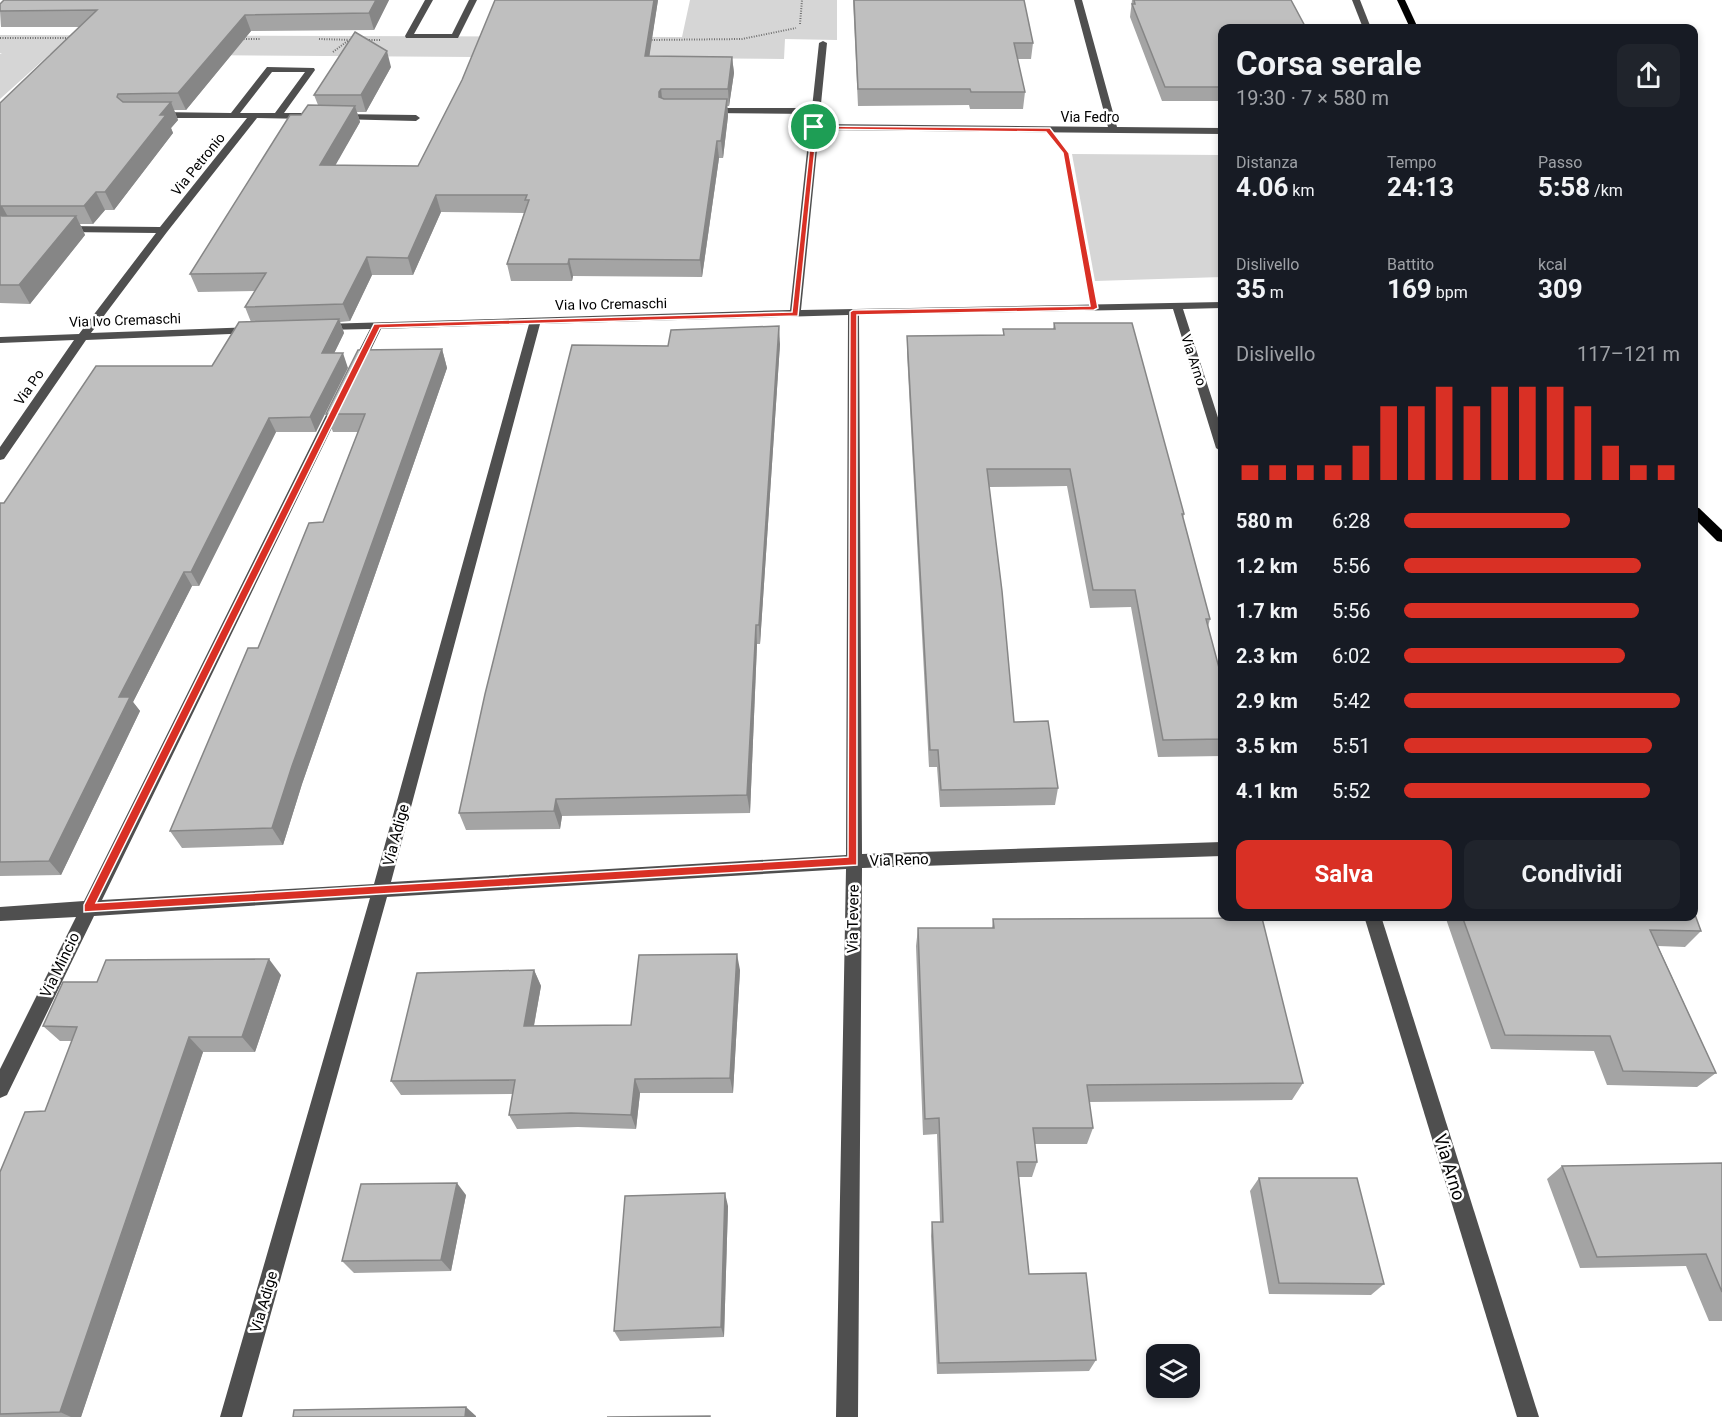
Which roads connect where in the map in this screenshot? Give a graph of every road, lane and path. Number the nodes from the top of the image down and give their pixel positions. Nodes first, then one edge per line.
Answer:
1 (429, 0) edge
2 (473, 0) edge
3 (1078, 0) edge
4 (1356, 0) edge
5 (1401, 0) edge
6 (1365, 24) edge
7 (1412, 24) edge
8 (823, 43) dead end
9 (701, 110) edge
10 (816, 111) junction
11 (142, 115) edge
12 (233, 116) junction
13 (254, 116) junction
14 (277, 116) junction
15 (416, 118) dead end
16 (814, 127) junction
17 (1048, 130) junction
18 (1113, 130) junction
19 (1218, 131) edge
20 (47, 229) edge
21 (163, 230) junction
22 (1218, 305) edge
23 (1177, 306) junction
24 (1094, 308) junction
25 (853, 312) junction
26 (795, 314) junction
27 (536, 320) junction
28 (377, 326) junction
29 (306, 328) edge
30 (271, 329) edge
31 (83, 336) junction
32 (0, 340) edge
33 (1218, 435) edge
34 (0, 456) edge
35 (1698, 514) edge
36 (1722, 538) edge
37 (1218, 849) edge
38 (854, 861) junction
39 (381, 890) junction
40 (88, 908) junction
41 (0, 914) edge
42 (1374, 921) edge
43 (0, 1089) edge
44 (231, 1417) edge
45 (847, 1417) edge
46 (1528, 1417) edge

1 - 2 street
3 - 18 street
4 - 6 street
5 - 7 main road
8 - 10 street
9 - 10 street
10 - 16 street
11 - 12 street, Via Petronio
12 - 13 street, Via Petronio
12 - 14 street
13 - 14 street, Via Petronio
13 - 21 street, Via Petronio
14 - 15 street, Via Petronio
16 - 17 street, Via Fedro
16 - 26 street
17 - 18 street, Via Fedro
17 - 24 path
18 - 19 street, Via Fedro
20 - 21 street
21 - 31 street, Via Petronio
22 - 23 street, Via Ivo Cremaschi
23 - 24 street, Via Ivo Cremaschi
23 - 33 street, Via Arno
24 - 25 street, Via Ivo Cremaschi
25 - 26 street, Via Ivo Cremaschi
25 - 38 street, Via Tevere
26 - 27 street, Via Ivo Cremaschi
27 - 28 street, Via Ivo Cremaschi
27 - 39 street, Via Adige
28 - 29 street, Via Ivo Cremaschi
28 - 40 street, Via Mincio
30 - 31 street, Via Ivo Cremaschi
31 - 32 street, Via Ivo Cremaschi
31 - 34 street, Via Po
35 - 36 main road
37 - 38 street, Via Reno
38 - 39 street, Via Reno
38 - 45 street, Via Tevere
39 - 40 street, Via Reno
39 - 44 street, Via Adige
40 - 41 street, Via Reno
40 - 43 street, Via Mincio
42 - 46 street, Via Arno

